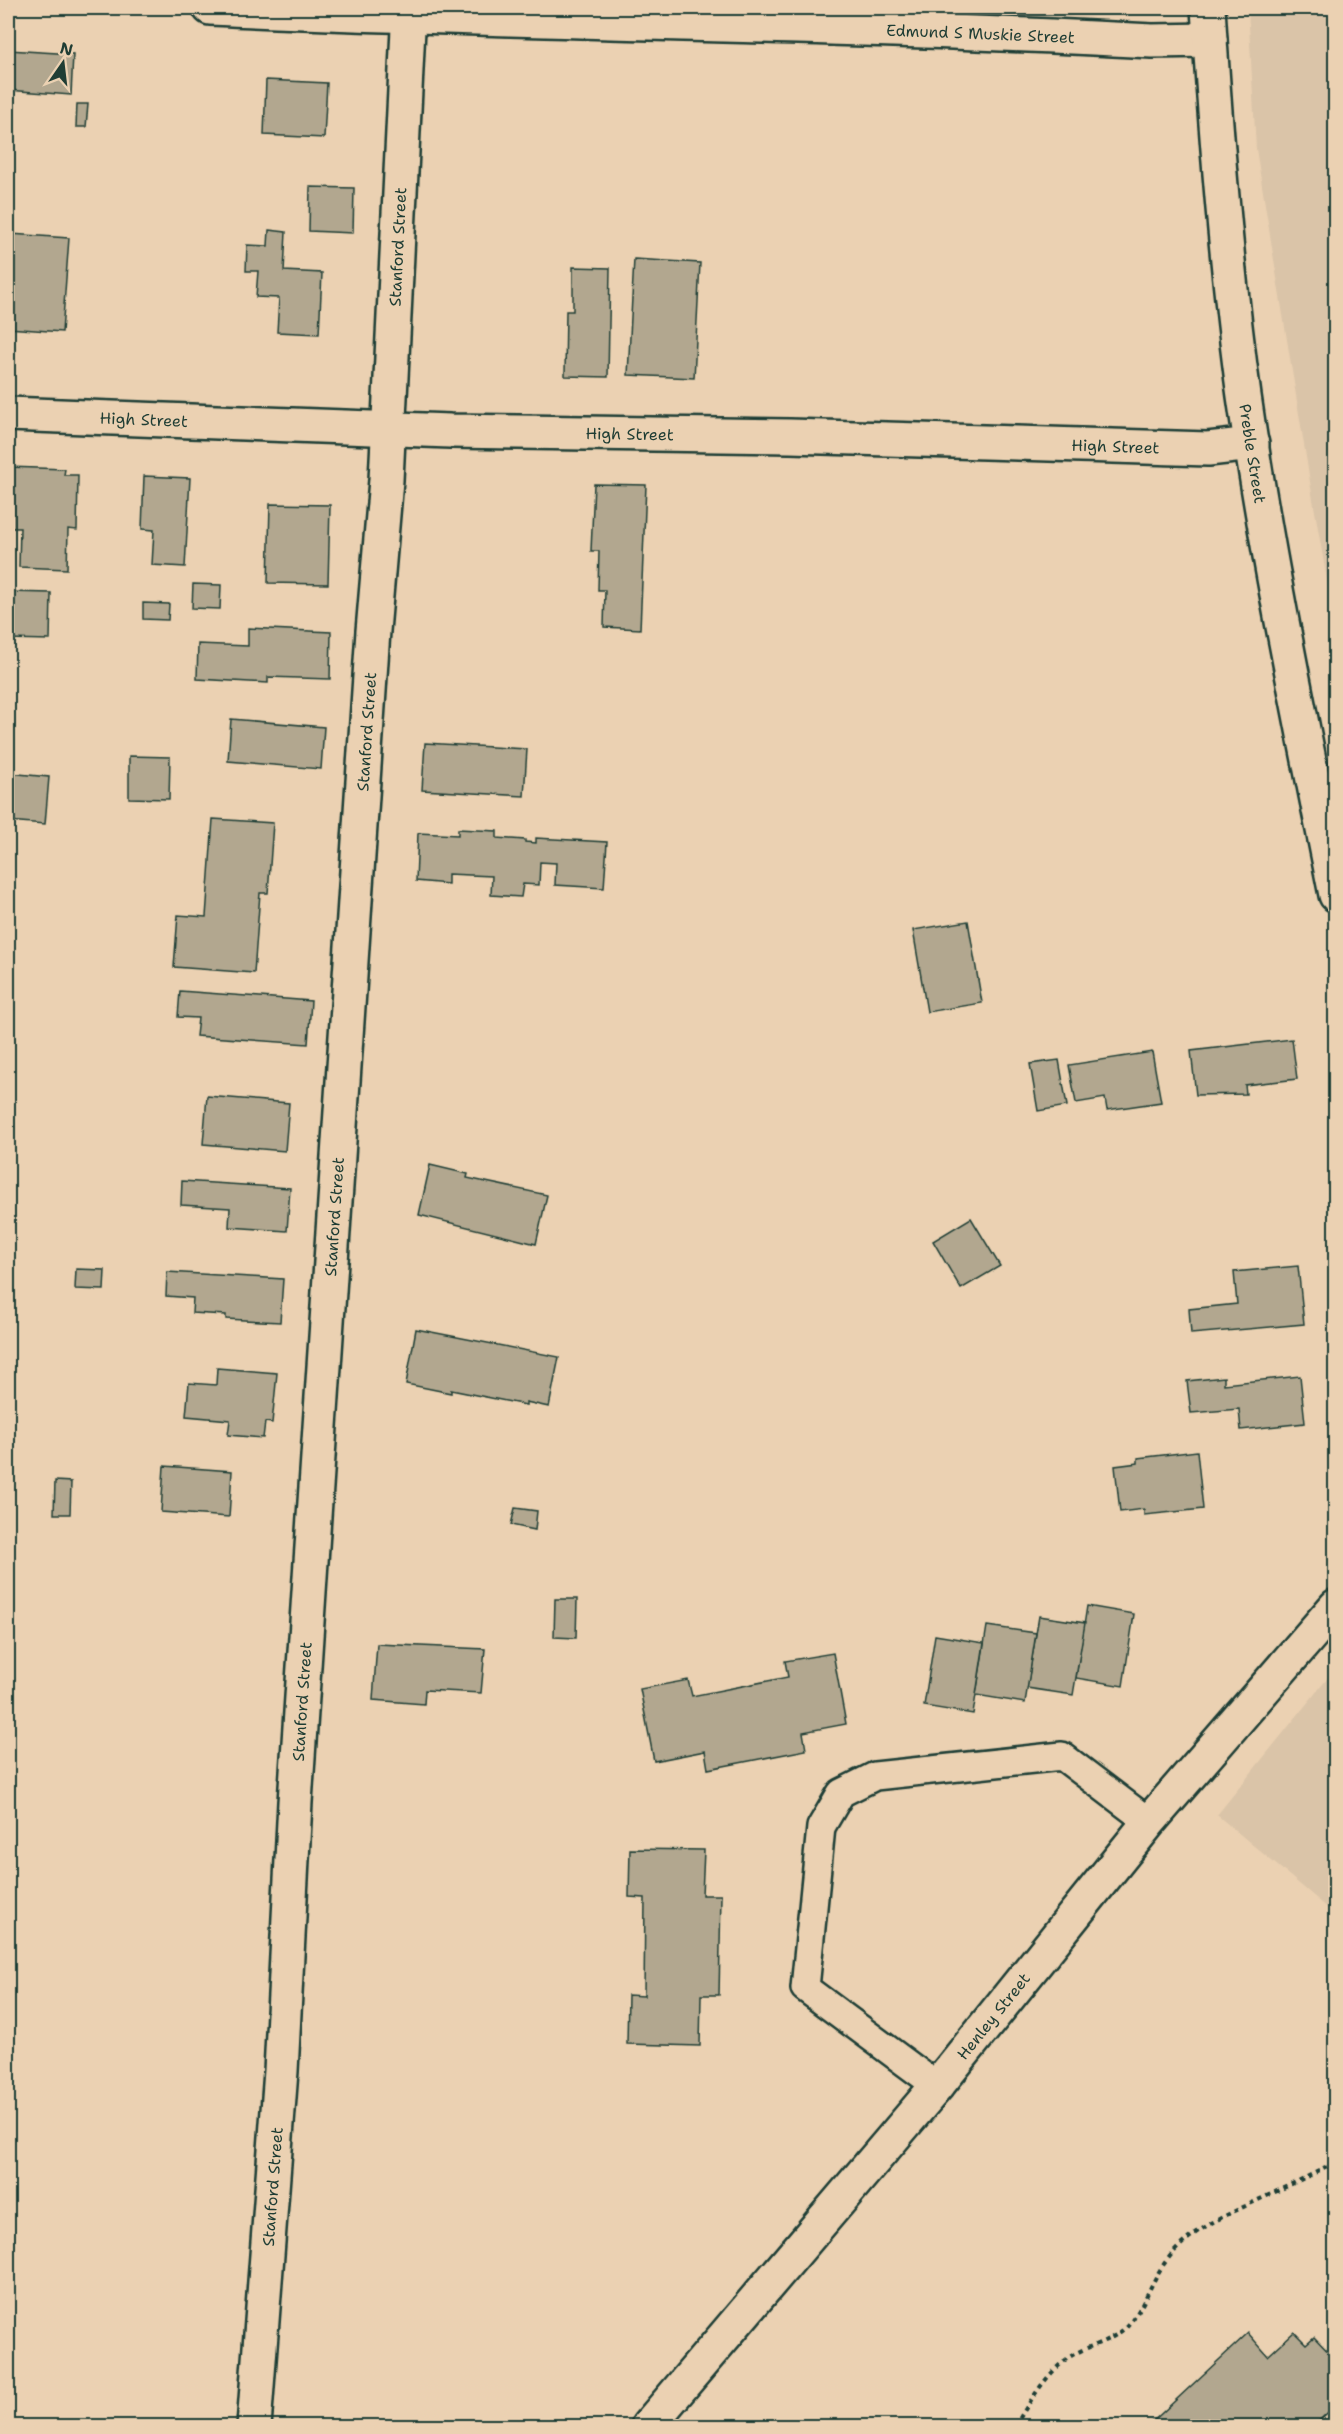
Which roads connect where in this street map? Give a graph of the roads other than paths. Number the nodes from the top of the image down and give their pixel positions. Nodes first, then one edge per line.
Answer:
1 (210, 8) edge
2 (1208, 8) edge
3 (409, 12) edge
4 (1210, 40) junction
5 (8, 414) edge
6 (389, 427) junction
7 (1252, 444) junction
8 (1335, 895) edge
9 (1335, 1606) edge
10 (1149, 1822) junction
11 (937, 2086) junction
12 (254, 2427) edge
13 (648, 2427) edge

1 - 3 street, Edmund S Muskie Street
2 - 4 street, Preble Street
3 - 4 street, Edmund S Muskie Street
3 - 6 street, Stanford Street
4 - 7 street, Preble Street
5 - 6 street, High Street
6 - 7 street, High Street
6 - 12 street, Stanford Street
7 - 8 street, Preble Street
9 - 10 street, Henley Street
10 - 11 street, Henley Street
10 - 11 lane
11 - 13 street, Henley Street

